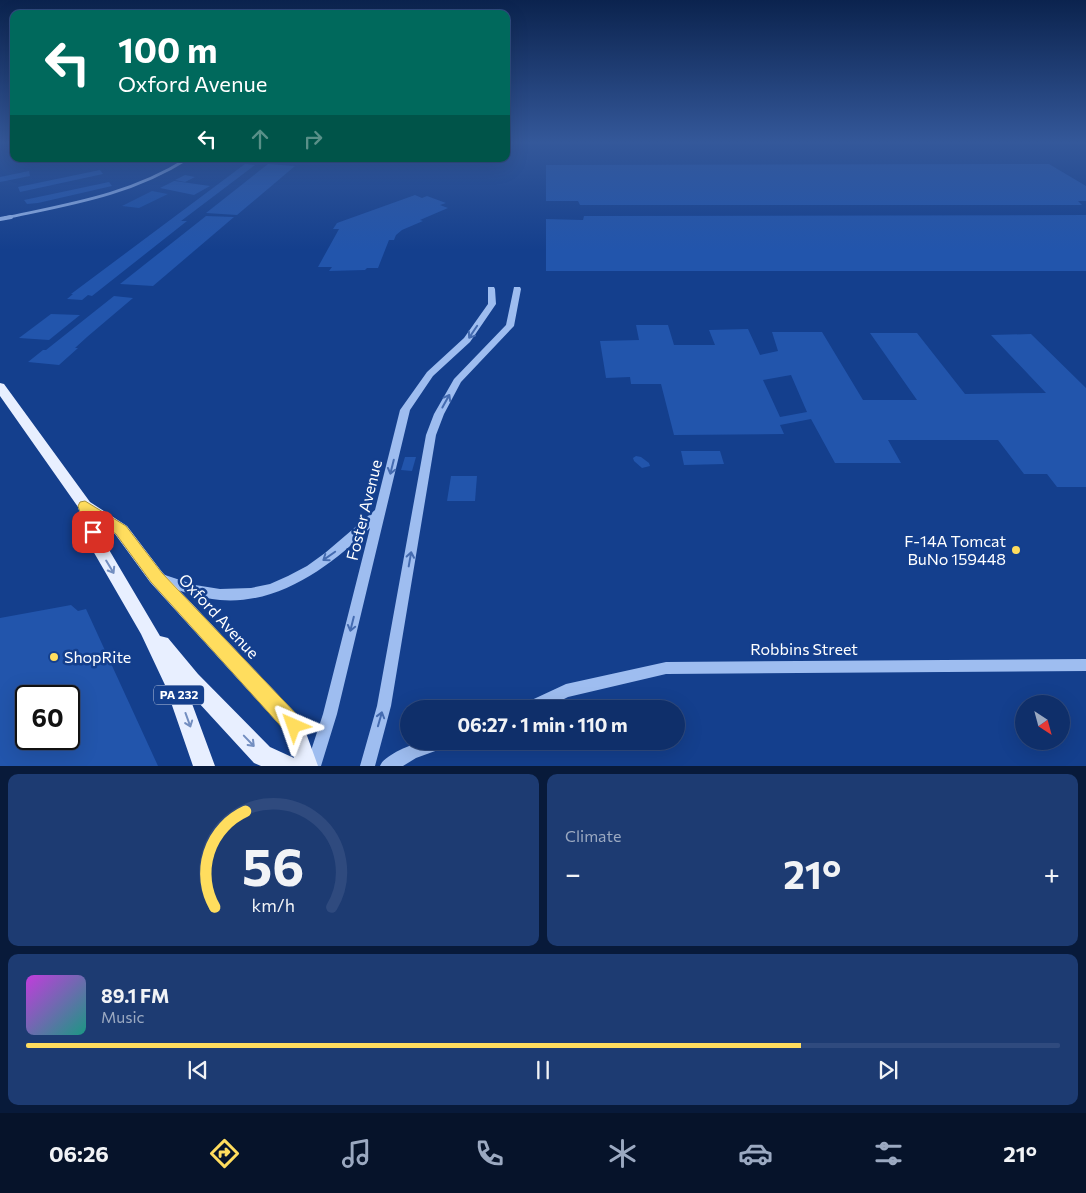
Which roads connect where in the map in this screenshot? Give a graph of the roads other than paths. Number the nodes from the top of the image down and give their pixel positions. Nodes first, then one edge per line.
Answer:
1 (155, 179) edge
2 (0, 219) edge
3 (491, 289) dead end
4 (517, 289) dead end
5 (0, 388) edge
6 (85, 506) junction
7 (380, 513) junction
8 (156, 577) junction
9 (147, 628) junction
10 (1086, 665) edge
11 (547, 700) edge
12 (418, 750) edge
13 (204, 766) edge
14 (287, 766) edge
15 (307, 766) edge
16 (313, 766) edge
17 (367, 766) edge
18 (387, 766) edge

1 - 2 street
3 -> 7 street, Foster Avenue
17 -> 4 street
5 - 6 main road, Oxford Avenue / PA 232
6 - 8 main road, Oxford Avenue / PA 232
6 -> 9 main road, Oxford Avenue / PA 232
7 -> 8 street
7 -> 16 street, Foster Avenue
8 - 15 main road, Oxford Avenue / PA 232
9 -> 13 main road, Oxford Avenue / PA 232
9 -> 14 main road
10 - 11 street, Robbins Street
12 - 18 street

